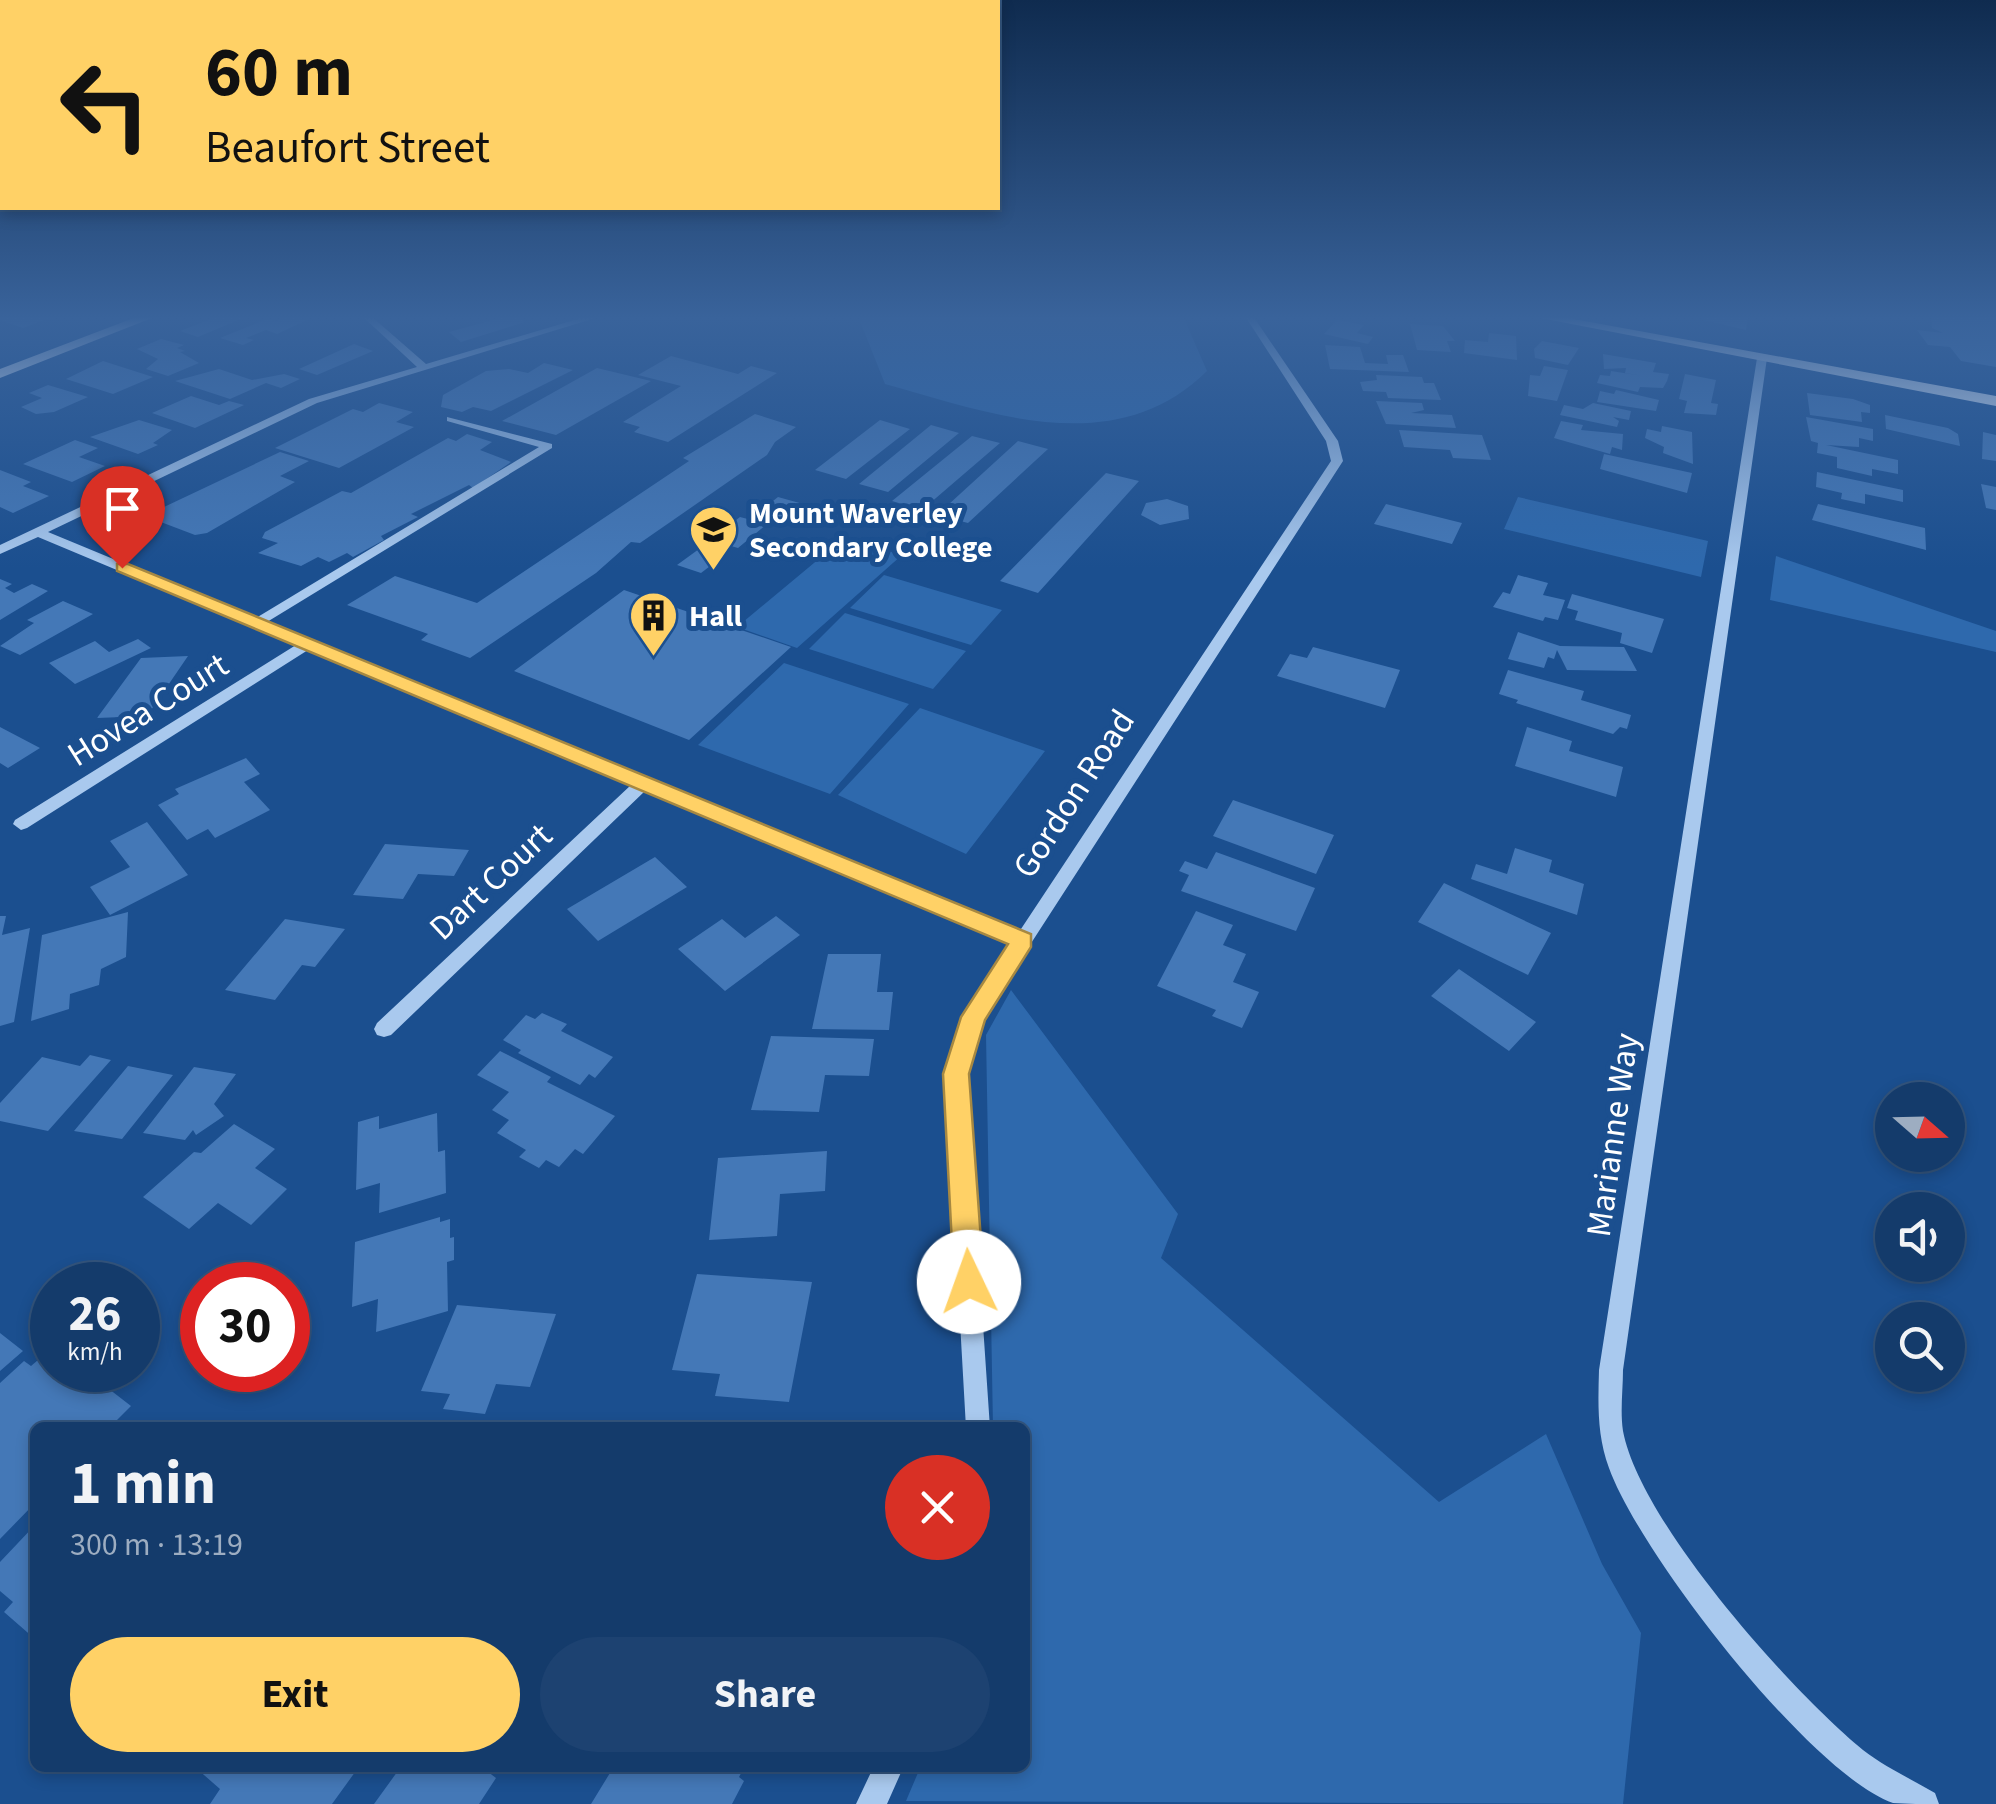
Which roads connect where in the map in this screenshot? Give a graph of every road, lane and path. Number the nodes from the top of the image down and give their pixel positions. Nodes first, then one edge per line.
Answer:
1 (316, 400) edge
2 (1305, 400) edge
3 (1756, 400) edge
4 (452, 419) dead end
5 (37, 532) junction
6 (0, 550) edge
7 (257, 624) junction
8 (306, 645) junction
9 (643, 783) junction
10 (22, 824) dead end
11 (1022, 940) junction
12 (384, 1028) dead end
13 (978, 1422) edge
14 (886, 1772) edge
15 (871, 1804) edge
16 (1924, 1804) edge

1 - 5 street
2 - 11 street, Gordon Road
3 - 16 street, Marianne Way
4 - 7 street
5 - 6 street
5 - 7 street
7 - 8 street
8 - 9 street
8 - 10 street, Hovea Court
9 - 11 street
9 - 12 street, Dart Court
11 - 13 street, Gordon Road
14 - 15 street

